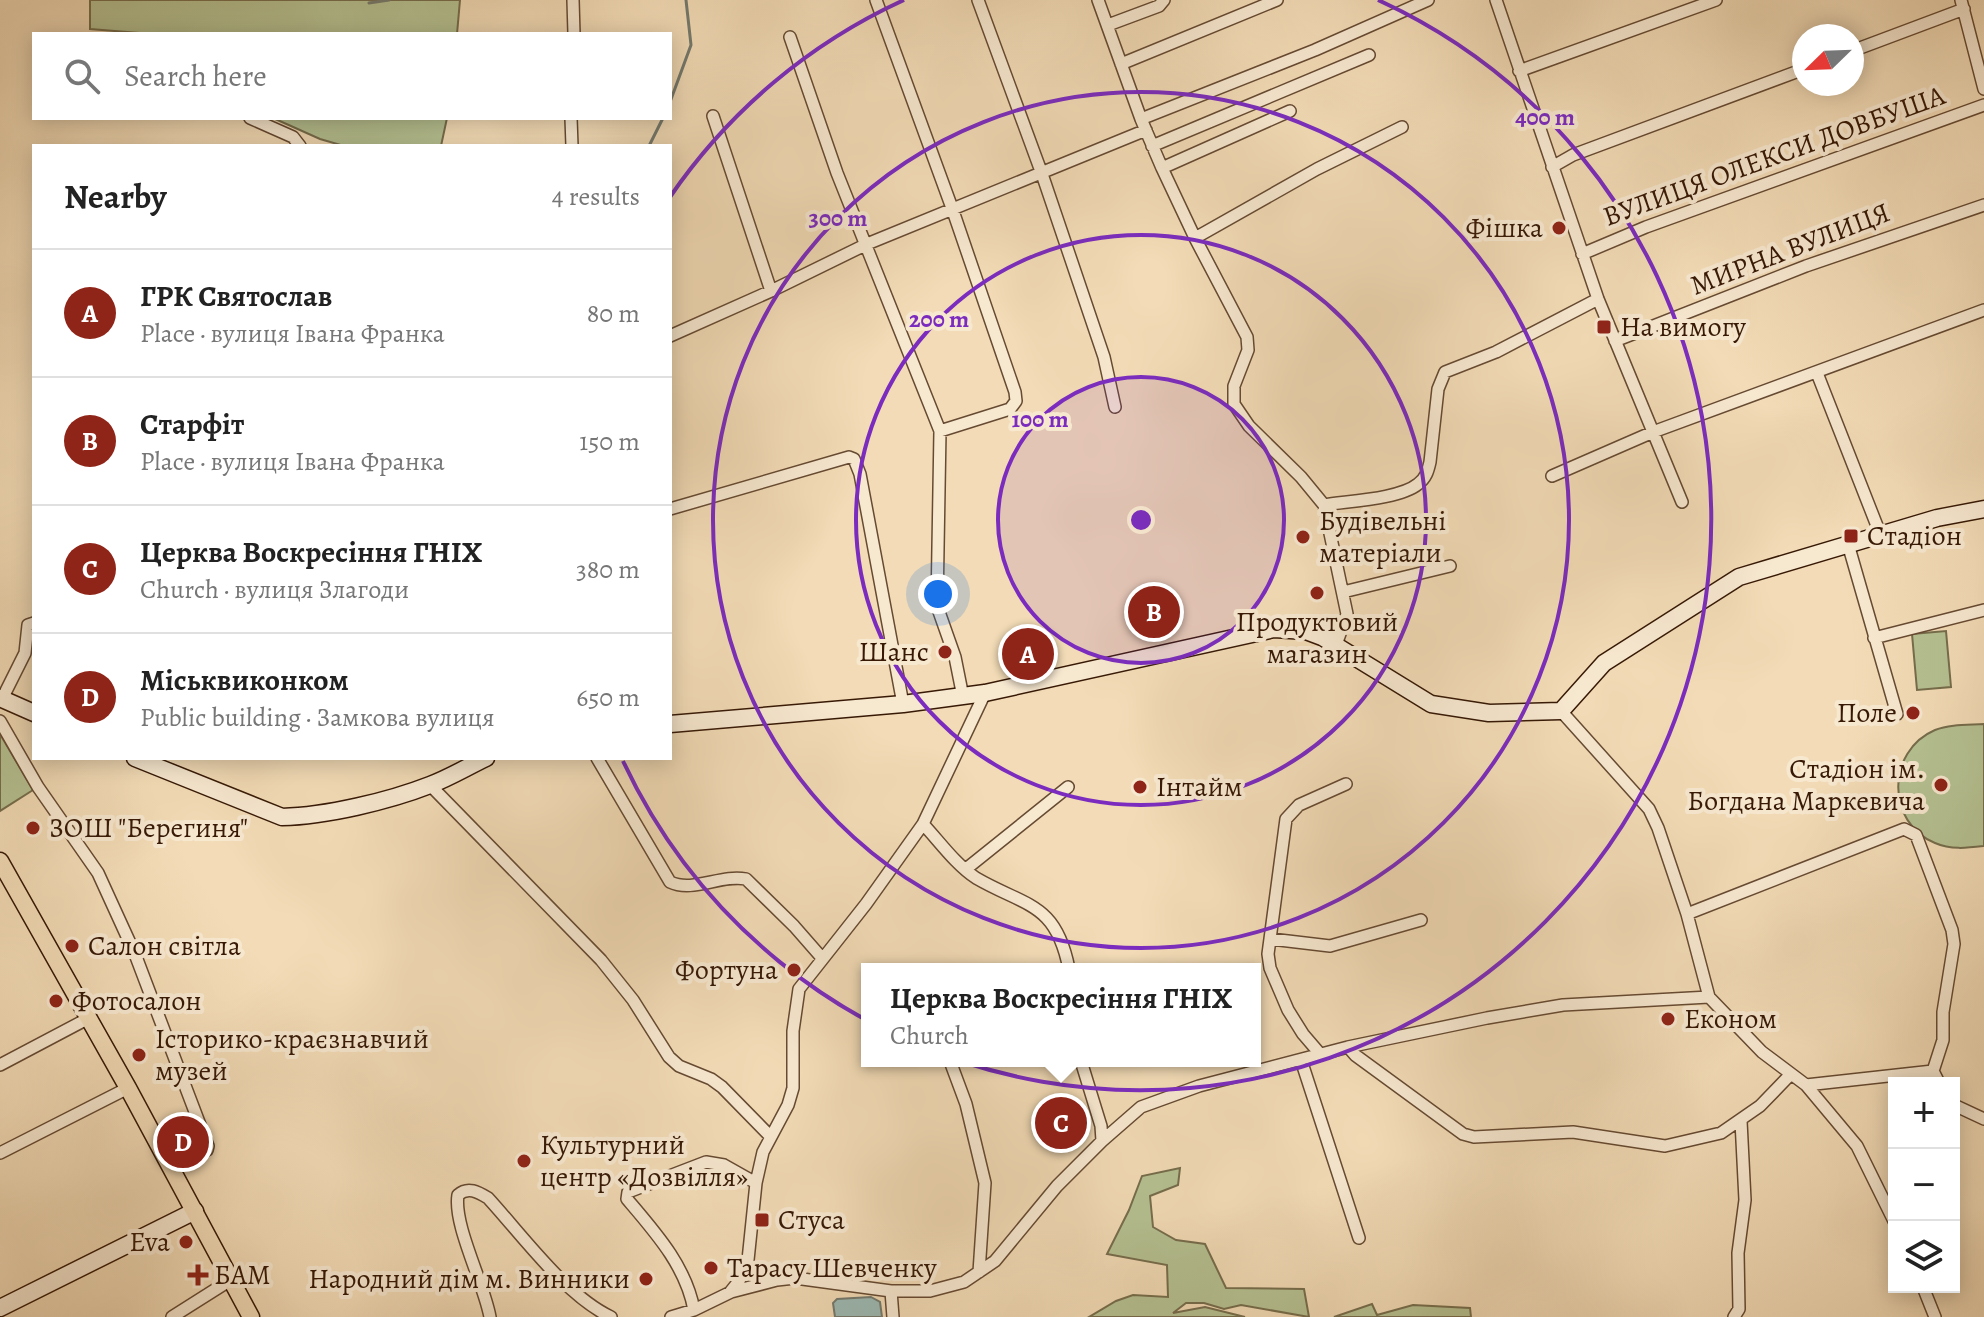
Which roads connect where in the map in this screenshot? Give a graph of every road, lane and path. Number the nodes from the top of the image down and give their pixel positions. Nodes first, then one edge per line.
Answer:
1 (573, 0) edge
2 (876, 0) edge
3 (978, 0) edge
4 (1098, 0) edge
5 (1164, 0) edge
6 (1277, 0) edge
7 (1428, 0) edge
8 (1496, 0) edge
9 (1716, 0) edge
10 (1963, 5) edge
11 (1108, 25) junction
12 (574, 32) edge
13 (790, 37) dead end
14 (1864, 46) edge
15 (1369, 55) dead end
16 (1121, 64) junction
17 (1519, 71) junction
18 (1792, 73) edge
19 (1984, 89) edge
20 (1984, 105) edge
21 (1290, 111) dead end
22 (713, 116) dead end
23 (255, 120) edge
24 (571, 120) edge
25 (1143, 125) junction
26 (1402, 127) dead end
27 (298, 144) edge
28 (572, 144) edge
29 (1152, 146) junction
30 (1552, 167) junction
31 (1162, 168) junction
32 (1042, 174) junction
33 (1984, 205) edge
34 (952, 208) junction
35 (1195, 238) junction
36 (867, 244) junction
37 (1582, 254) junction
38 (771, 291) junction
39 (1598, 299) junction
40 (1984, 310) edge
41 (672, 335) edge
42 (1615, 341) junction
43 (1817, 373) junction
44 (1115, 407) dead end
45 (940, 431) junction
46 (1653, 432) junction
47 (1552, 476) dead end
48 (1682, 502) dead end
49 (1324, 505) junction
50 (672, 508) edge
51 (1984, 509) edge
52 (1881, 536) junction
53 (1848, 544) junction
54 (1450, 566) dead end
55 (1343, 592) junction
56 (1984, 610) edge
57 (32, 624) edge
58 (1874, 638) junction
59 (1336, 645) junction
60 (985, 693) junction
61 (963, 697) junction
62 (1, 698) edge
63 (903, 704) junction
64 (1561, 711) junction
65 (32, 712) edge
66 (1897, 714) dead end
67 (0, 721) edge
68 (672, 724) edge
69 (145, 760) edge
70 (482, 760) edge
71 (598, 760) edge
72 (165, 764) edge
73 (1346, 784) dead end
74 (430, 785) junction
75 (1068, 787) dead end
76 (923, 824) junction
77 (0, 861) edge
78 (966, 869) junction
79 (1687, 914) junction
80 (1421, 920) dead end
81 (1271, 939) junction
82 (822, 958) junction
83 (1068, 963) edge
84 (1709, 997) junction
85 (89, 1018) junction
86 (1348, 1047) junction
87 (1321, 1055) junction
88 (1301, 1060) junction
89 (0, 1065) edge
90 (952, 1067) edge
91 (1083, 1067) edge
92 (1933, 1071) junction
93 (1790, 1075) junction
94 (1936, 1077) edge
95 (1806, 1085) junction
96 (128, 1088) junction
97 (1960, 1108) edge
98 (1984, 1119) edge
99 (1741, 1121) junction
100 (770, 1136) junction
101 (1102, 1141) junction
102 (0, 1153) edge
103 (171, 1167) junction
104 (756, 1183) junction
105 (1888, 1209) edge
106 (195, 1211) junction
107 (1359, 1238) dead end
108 (979, 1272) junction
109 (232, 1279) junction
110 (891, 1291) junction
111 (731, 1292) junction
112 (1925, 1293) edge
113 (0, 1308) edge
114 (694, 1310) junction
115 (172, 1317) edge
116 (251, 1317) edge
117 (490, 1317) edge
118 (611, 1317) edge
119 (671, 1317) edge
120 (893, 1317) edge
121 (1734, 1317) edge
122 (1935, 1317) edge

1 - 12 street
2 - 34 street
3 - 32 street
4 - 11 street
5 - 11 street
6 - 16 street
7 - 25 street
8 - 17 street
9 - 17 street
10 - 14 street
10 - 19 street
11 - 16 street
13 - 36 street
15 - 29 street
16 - 25 street
17 - 30 street
18 - 30 street
20 - 37 street, ВУЛИЦЯ ОЛЕКСИ ДОВБУША
21 - 31 street
22 - 38 street
23 - 27 street
24 - 28 street
25 - 29 street
25 - 32 street
26 - 35 street
29 - 31 street
30 - 37 street
31 - 35 street
32 - 34 street
32 - 44 street
33 - 42 street, МИРНА ВУЛИЦЯ
34 - 36 street
34 - 45 street
35 - 49 street
36 - 38 street
36 - 45 street
37 - 39 street
38 - 41 street
39 - 42 street
39 - 49 street
40 - 43 street
42 - 46 street
43 - 46 street
43 - 52 street
45 - 61 street
46 - 47 street
46 - 48 street
49 - 55 street
50 - 63 street
51 - 52 street
52 - 53 street
53 - 58 street
53 - 64 street
54 - 55 street
55 - 59 street
56 - 58 street
57 - 62 street
58 - 66 street
59 - 60 street
59 - 64 street
60 - 61 street
60 - 76 street
61 - 63 street
62 - 65 street
63 - 68 street
64 - 79 street
67 - 103 street
69 - 72 street
70 - 74 street
71 - 82 street
72 - 74 street
73 - 81 street
74 - 100 street
75 - 78 street
76 - 78 street
76 - 82 street
77 - 85 main road
78 - 83 street
79 - 84 street
79 - 92 street
80 - 81 street
81 - 87 street
82 - 100 street
84 - 86 street
84 - 93 street
85 - 89 street
85 - 96 main road
86 - 87 street
86 - 99 street
87 - 88 street
88 - 101 street
88 - 107 street
90 - 108 street
91 - 101 street
92 - 94 street
92 - 95 street
93 - 95 street
93 - 99 street
95 - 105 street
96 - 102 street
96 - 103 main road
97 - 98 street
99 - 121 street
100 - 104 street
101 - 108 street
103 - 106 main road
104 - 111 street
104 - 114 street
106 - 109 main road
106 - 113 street
108 - 110 street
109 - 115 street
109 - 116 main road
110 - 111 street
110 - 120 street
111 - 114 street
112 - 122 street
114 - 119 street
117 - 118 street

